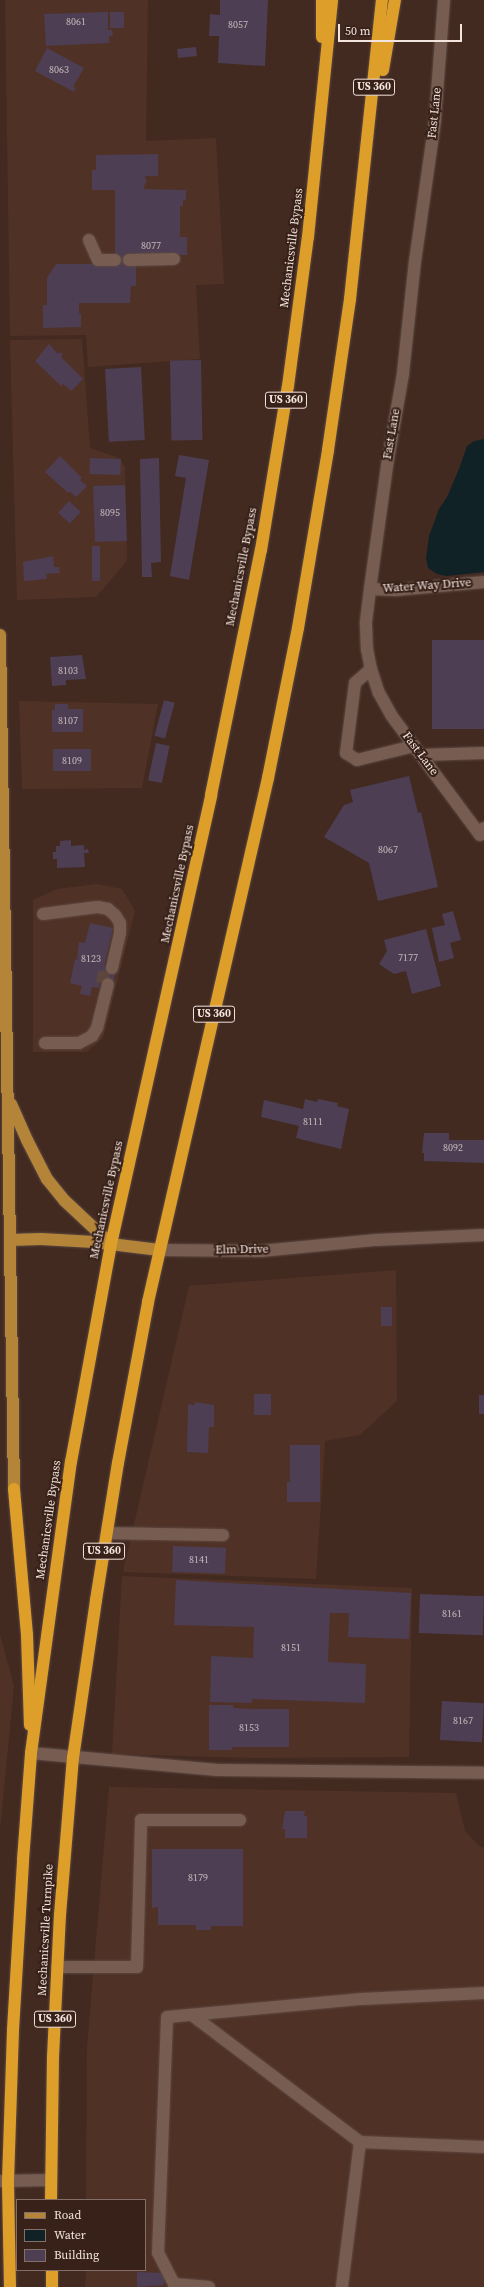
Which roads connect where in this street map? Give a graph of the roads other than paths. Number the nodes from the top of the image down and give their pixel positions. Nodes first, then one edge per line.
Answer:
1 (322, 0) edge
2 (332, 0) edge
3 (382, 0) edge
4 (395, 0) edge
5 (444, 0) edge
6 (321, 117) junction
7 (365, 174) junction
8 (89, 240) dead end
9 (174, 259) dead end
10 (115, 260) dead end
11 (129, 260) dead end
12 (484, 582) edge
13 (370, 589) junction
14 (0, 635) edge
15 (0, 659) edge
16 (371, 669) junction
17 (417, 751) junction
18 (484, 754) edge
19 (482, 832) edge
20 (43, 914) dead end
21 (109, 967) tunnel mouth
22 (105, 984) tunnel mouth
23 (45, 1043) dead end
24 (9, 1098) junction
25 (484, 1235) edge
26 (5, 1241) edge
27 (111, 1244) junction
28 (160, 1250) junction
29 (14, 1489) joint
30 (107, 1533) junction
31 (223, 1535) dead end
32 (31, 1754) junction
33 (73, 1758) junction
34 (484, 1773) edge
35 (240, 1820) dead end
36 (57, 1967) junction
37 (484, 1993) edge
38 (192, 2015) junction
39 (360, 2142) junction
40 (484, 2147) edge
41 (51, 2180) junction
42 (4, 2181) edge
43 (51, 2199) edge
44 (52, 2271) edge
45 (10, 2287) edge
46 (52, 2287) edge
47 (209, 2287) edge
48 (342, 2287) edge

1 - 6 highway
2 - 6 highway, Mechanicsville Bypass / US 360
3 - 7 highway, US 360
4 - 7 highway
5 - 13 street, Fast Lane
6 - 27 highway, Mechanicsville Bypass / US 360
7 - 28 highway, US 360
8 - 10 street
9 - 11 street
12 - 13 street, Water Way Drive
13 - 16 street, Fast Lane
14 - 15 main road
15 - 24 main road
16 - 17 street, Fast Lane
16 - 17 street
17 - 18 street
17 - 19 street, Fast Lane
20 - 21 street
22 - 23 street
24 - 26 main road
24 - 27 main road
25 - 28 street, Elm Drive
26 - 27 main road, Elm Drive
26 - 29 main road
27 - 28 main road, Elm Drive
27 - 32 highway, Mechanicsville Bypass / US 360
28 - 30 highway, US 360
29 - 32 highway
30 - 31 street
30 - 33 highway, US 360
32 - 33 street
32 - 42 highway, Mechanicsville Bypass / US 360
33 - 34 street
33 - 36 highway, Mechanicsville Turnpike / US 360
35 - 36 street
36 - 41 highway, Mechanicsville Turnpike / US 360
37 - 38 street
38 - 39 street
38 - 47 street
39 - 40 street
39 - 48 street
41 - 42 street
41 - 43 highway, Mechanicsville Turnpike / US 360
42 - 45 highway, US 360
44 - 46 highway

